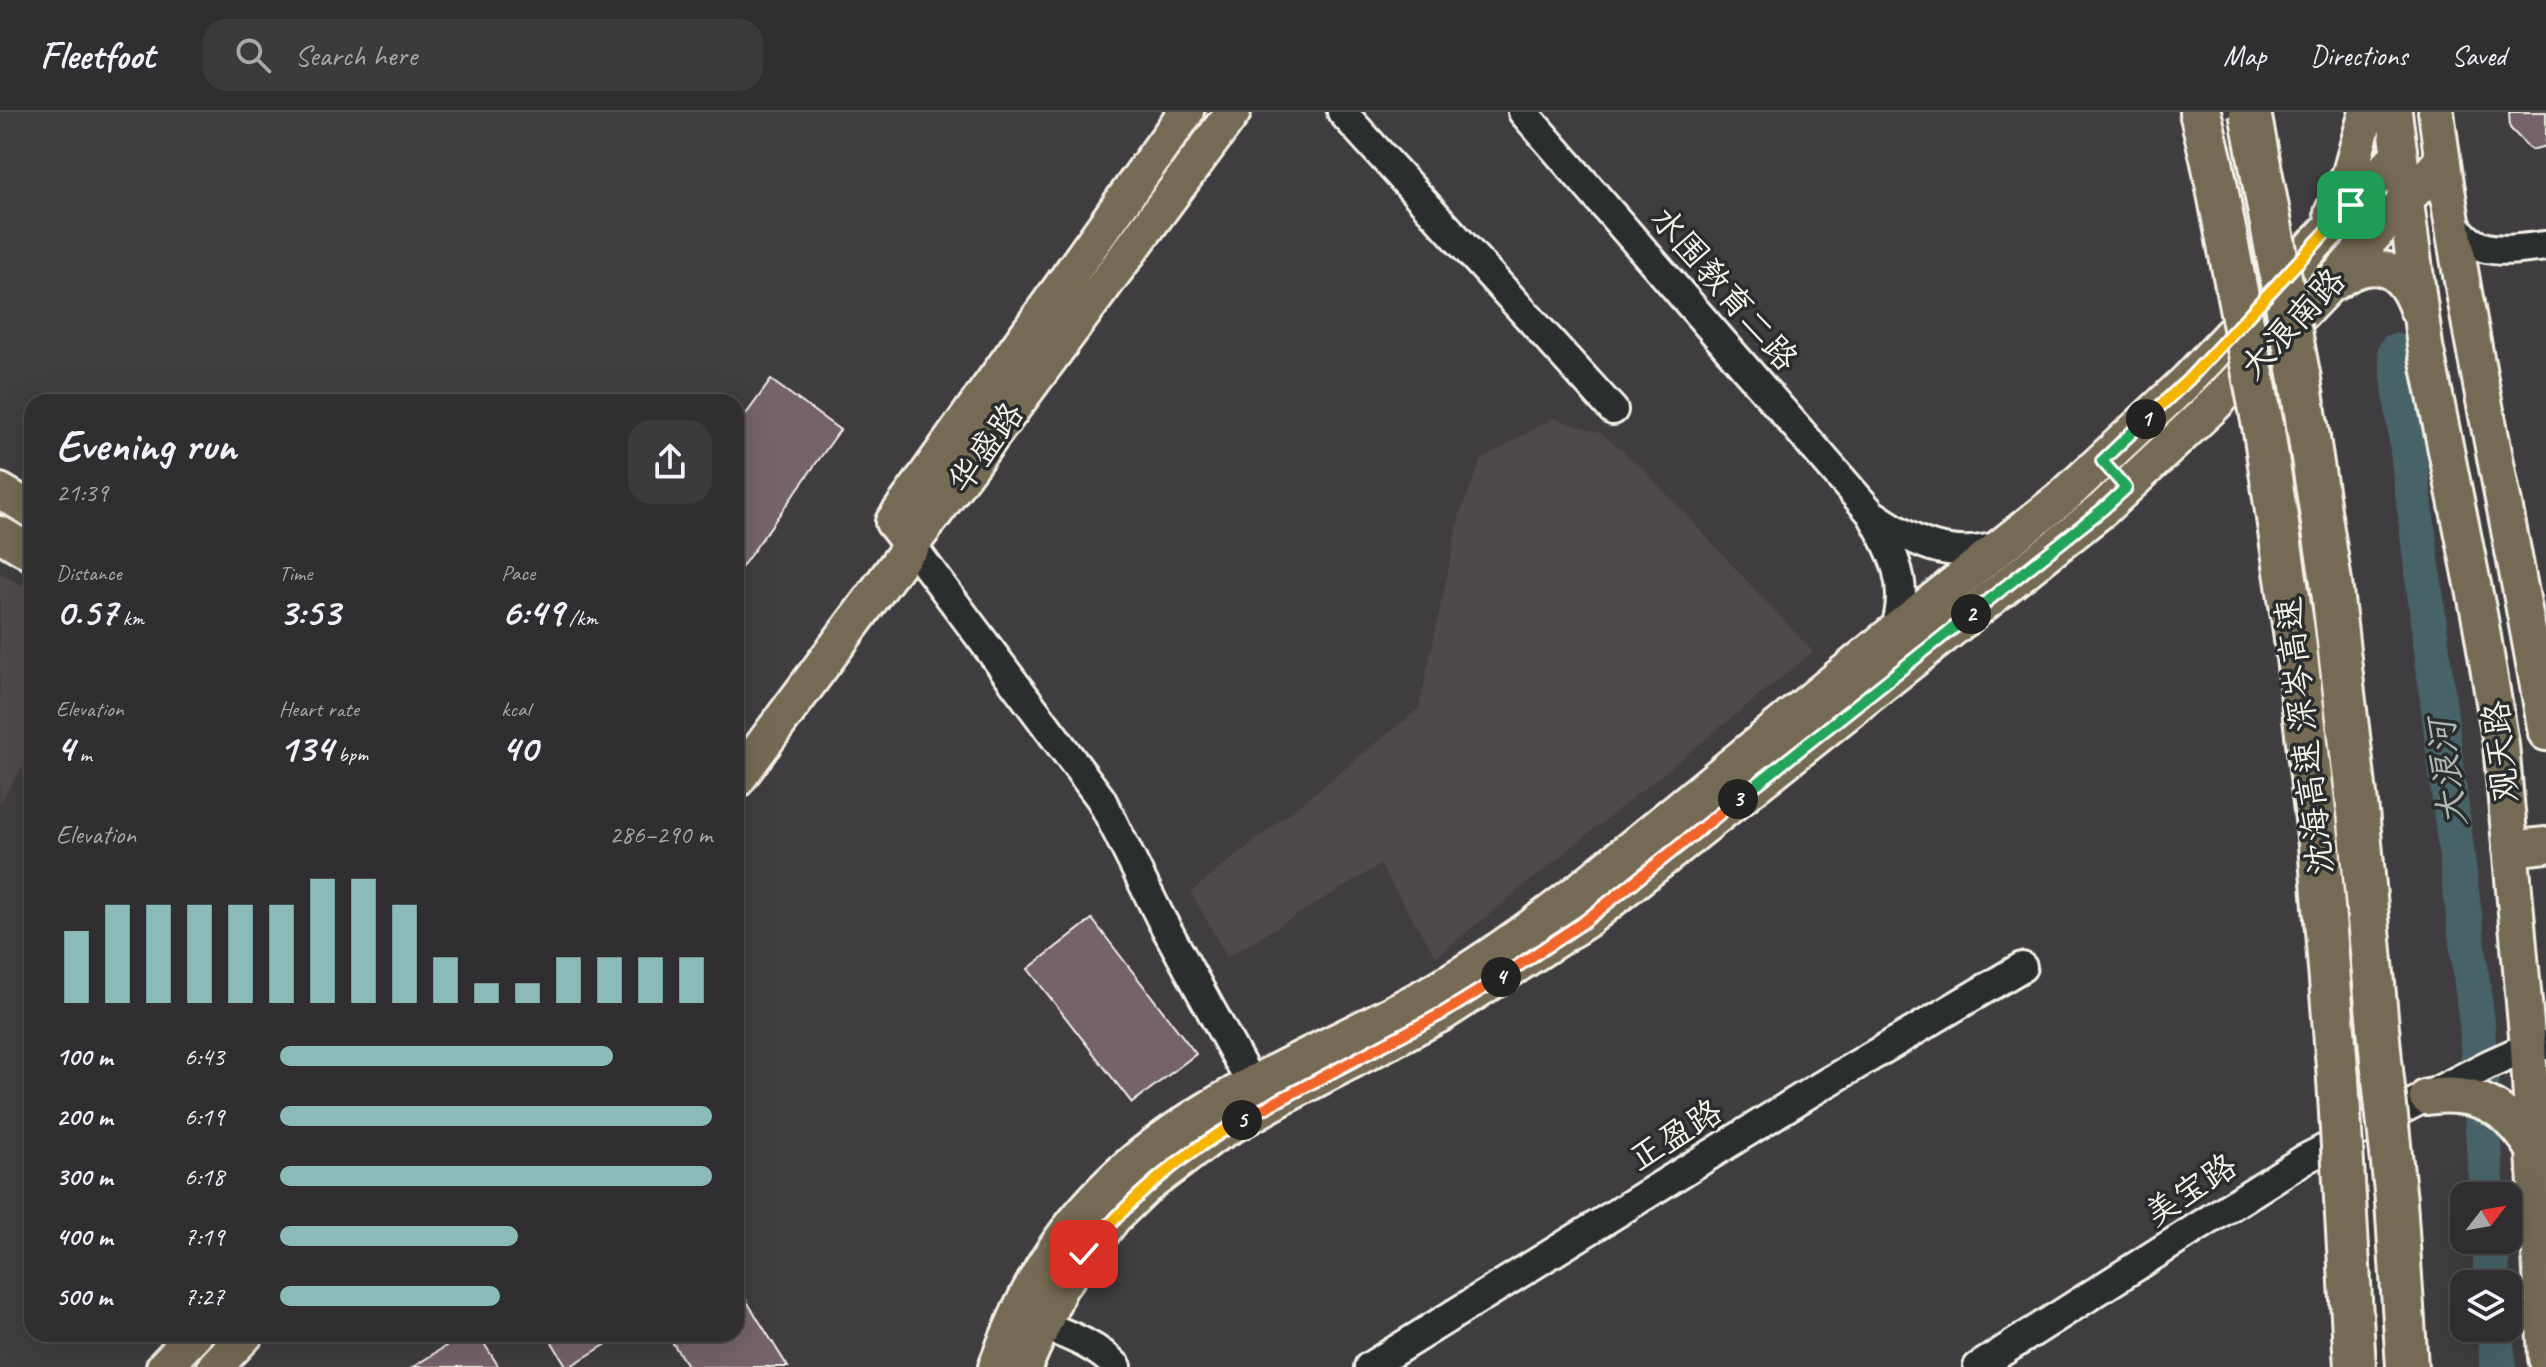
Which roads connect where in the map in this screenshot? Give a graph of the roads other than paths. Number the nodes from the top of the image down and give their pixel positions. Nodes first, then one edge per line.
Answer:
1 (1186, 112) edge
2 (1233, 112) edge
3 (1342, 112) edge
4 (1523, 112) edge
5 (2200, 112) edge
6 (2250, 112) edge
7 (2367, 112) edge
8 (2394, 112) edge
9 (2436, 112) edge
10 (2399, 154) junction
11 (2442, 160) junction
12 (2405, 199) junction
13 (2451, 214) junction
14 (2546, 246) edge
15 (2507, 250) junction
16 (2303, 256) junction
17 (2326, 289) junction
18 (2464, 294) junction
19 (2422, 323) junction
20 (1613, 410) dead end
21 (2102, 461) junction
22 (2126, 488) junction
23 (0, 491) edge
24 (24, 505) edge
25 (1871, 513) junction
26 (0, 534) edge
27 (902, 534) junction
28 (2006, 544) junction
29 (24, 548) edge
30 (1895, 631) junction
31 (2539, 633) edge
32 (2546, 733) edge
33 (744, 769) edge
34 (2546, 845) edge
35 (2510, 849) junction
36 (2022, 967) dead end
37 (2537, 1046) edge
38 (1252, 1085) junction
39 (2442, 1093) junction
40 (2534, 1150) junction
41 (2543, 1264) edge
42 (1030, 1320) junction
43 (187, 1342) edge
44 (238, 1342) edge
45 (2546, 1358) edge
46 (164, 1367) edge
47 (215, 1367) edge
48 (996, 1367) edge
49 (1024, 1367) edge
50 (1117, 1367) edge
51 (1369, 1367) edge
52 (1978, 1367) edge
53 (2355, 1367) edge
54 (2407, 1367) edge

1 - 27 main road, 华盛路
2 - 27 main road, 华盛路
3 - 20 street
4 - 25 street, 水围教育二路
5 - 53 highway, 沈海高速 深岑高速, bridge
6 - 54 highway, 沈海高速 深岑高速, bridge
7 - 16 main road
8 - 10 main road, 观天路
9 - 11 main road, 观天路
10 - 11 main road
10 - 12 main road, 观天路
10 - 16 main road, 大浪南路
11 - 12 main road, 大浪南路
11 - 13 main road, 观天路
12 - 17 main road, 大浪南路
12 - 19 main road, 观天路
13 - 15 street
13 - 18 main road, 观天路
14 - 15 street
15 - 18 street
16 - 21 main road, 大浪南路
17 - 19 main road
17 - 22 main road, 大浪南路
18 - 31 main road, 观天路
19 - 35 main road, 观天路
21 - 22 main road
21 - 28 main road, 大浪南路
22 - 42 main road, 大浪南路
23 - 24 main road
25 - 28 street
25 - 30 street
26 - 29 main road
27 - 33 main road, 华盛路
27 - 38 street
28 - 30 main road, 大浪南路
30 - 38 main road, 大浪南路
31 - 32 main road, 观天路
34 - 35 main road
35 - 37 main road, 观天路
36 - 51 street, 正盈路
37 - 39 street, 美宝路
37 - 40 main road, 观天路
38 - 42 main road, 大浪南路
39 - 40 main road
39 - 52 street, 美宝路
40 - 41 main road, 观天路
41 - 45 main road, 观天路
42 - 48 main road, 大浪南路
42 - 49 main road, 大浪南路
42 - 50 street
43 - 46 main road
44 - 47 main road

